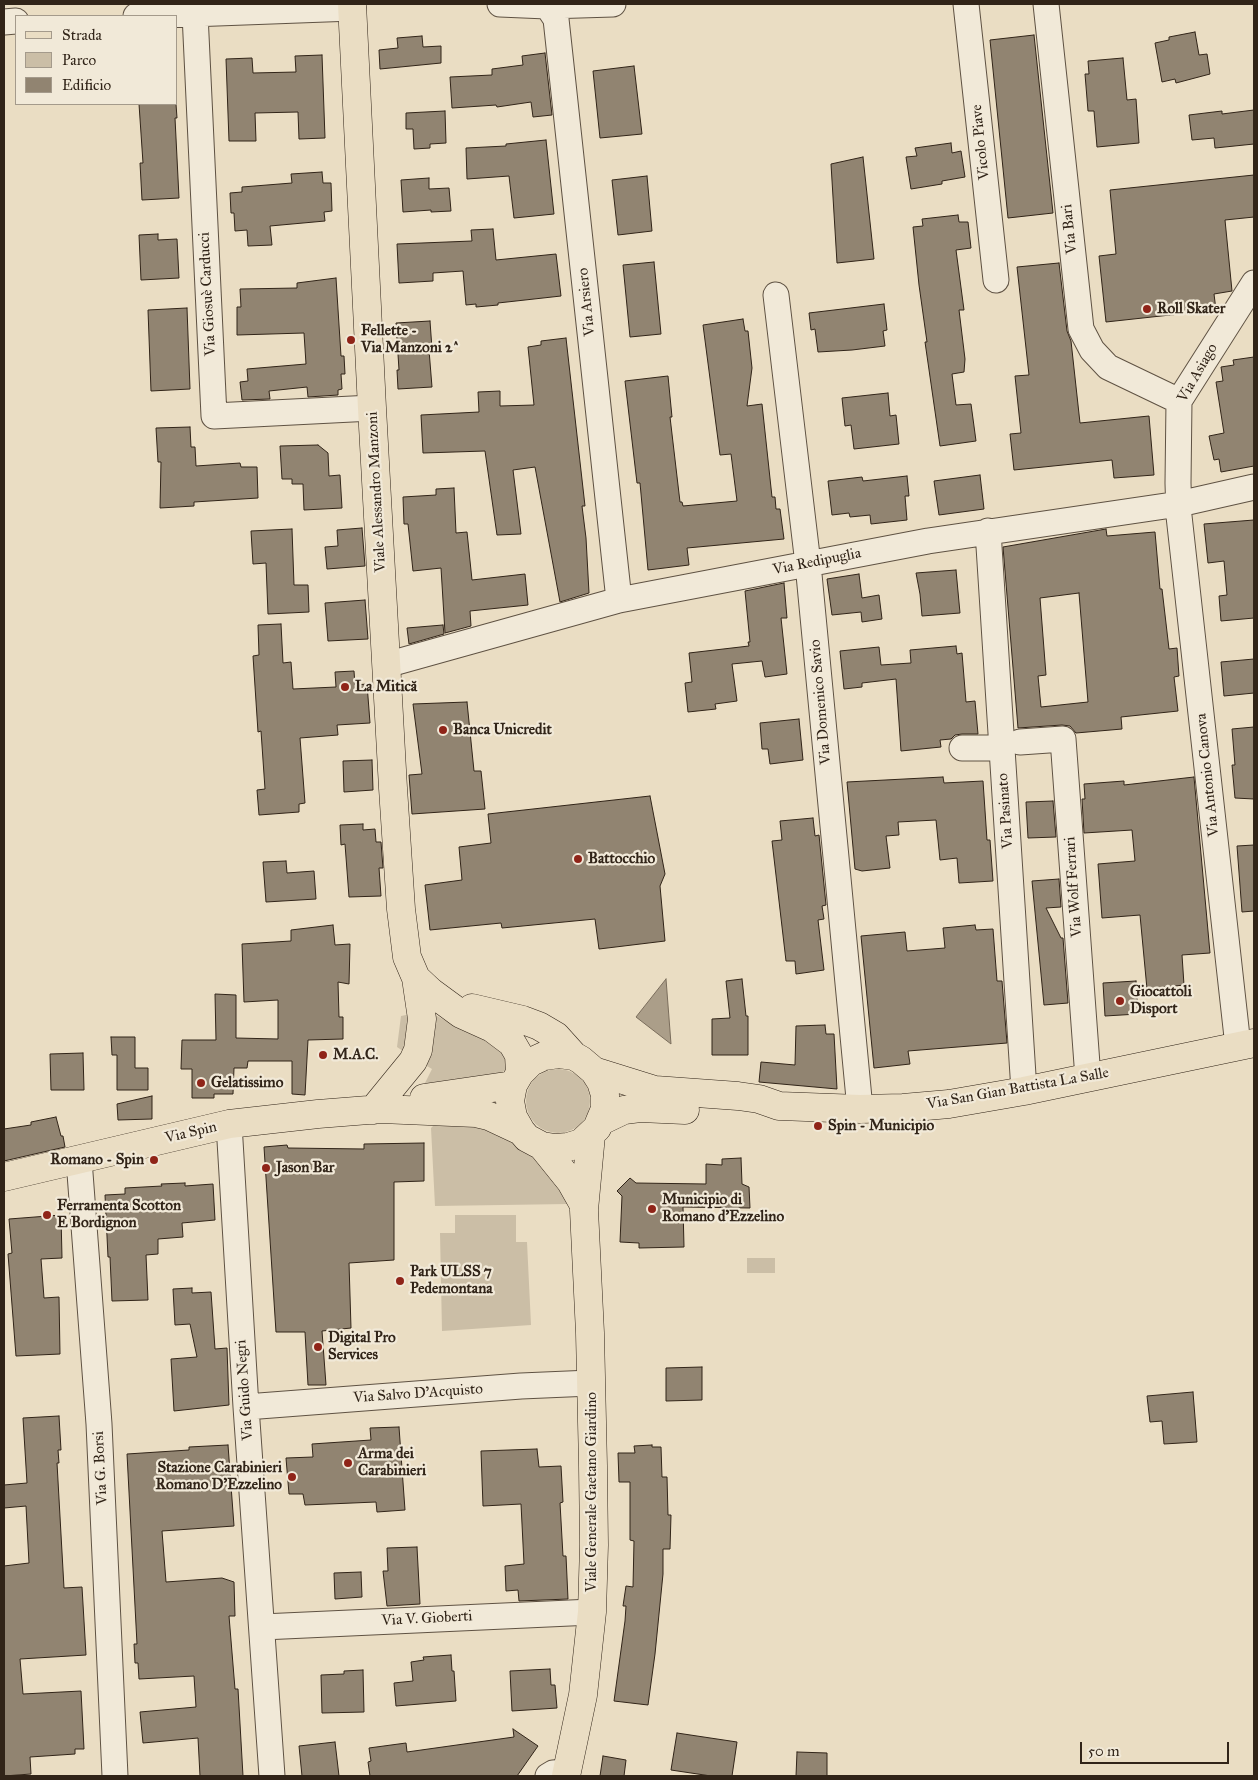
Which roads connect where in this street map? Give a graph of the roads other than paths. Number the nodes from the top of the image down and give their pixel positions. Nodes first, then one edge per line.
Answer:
1 (500, 4) edge
2 (613, 4) edge
3 (966, 4) edge
4 (1046, 4) edge
5 (547, 5) edge
6 (352, 6) edge
7 (195, 14) junction
8 (166, 15) edge
9 (996, 280) dead end
10 (1254, 283) edge
11 (776, 295) dead end
12 (1178, 401) junction
13 (372, 408) junction
14 (1254, 487) edge
15 (1179, 504) junction
16 (988, 531) junction
17 (808, 564) junction
18 (619, 600) junction
19 (386, 665) junction
20 (1011, 745) junction
21 (962, 748) dead end
22 (416, 978) junction
23 (449, 1005) junction
24 (1246, 1044) edge
25 (584, 1063) junction
26 (1088, 1078) junction
27 (516, 1079) junction
28 (1024, 1091) junction
29 (779, 1106) junction
30 (377, 1109) junction
31 (860, 1109) junction
32 (229, 1124) junction
33 (596, 1128) junction
34 (532, 1139) junction
35 (78, 1160) junction
36 (4, 1177) edge
37 (584, 1205) junction
38 (590, 1383) junction
39 (246, 1407) junction
40 (592, 1612) junction
41 (262, 1627) junction
42 (560, 1775) edge
43 (115, 1776) edge
44 (272, 1776) edge

1 - 5 street
2 - 5 street
3 - 9 street, Vicolo Piave
4 - 12 street, Via Bari
5 - 18 street, Via Arsiero
6 - 7 street
6 - 13 main road, Viale Alessandro Manzoni
7 - 8 street
7 - 13 street, Via Giosuè Carducci
10 - 12 street, Via Asiago
11 - 17 street, Via Domenico Savio
12 - 15 street, Via Asiago
13 - 19 main road, Viale Alessandro Manzoni
14 - 15 street, Via Redipuglia
15 - 16 street, Via Redipuglia
15 - 24 street, Via Antonio Canova
16 - 17 street, Via Redipuglia
16 - 20 street, Via Pasinato
17 - 18 street, Via Redipuglia
17 - 31 street, Via Domenico Savio
18 - 19 street, Via Redipuglia
19 - 22 main road, Viale Alessandro Manzoni
20 - 21 street
20 - 26 street, Via Wolf Ferrari
20 - 28 street, Via Pasinato
22 - 23 main road, Viale Alessandro Manzoni
22 - 30 main road, Viale Alessandro Manzoni
23 - 25 main road, Viale Alessandro Manzoni
23 - 27 main road, Viale Alessandro Manzoni
24 - 26 main road, Via San Gian Battista La Salle
25 - 27 main road, Via Spin
25 - 29 main road, Via San Gian Battista La Salle
25 - 33 main road
26 - 28 main road, Via San Gian Battista La Salle
27 - 30 main road, Via Spin
27 - 34 main road
28 - 31 main road, Via San Gian Battista La Salle
29 - 31 main road, Via San Gian Battista La Salle
29 - 33 main road, Via San Gian Battista La Salle
30 - 32 main road, Via Spin
30 - 34 main road, Via Spin
32 - 35 main road, Via Spin
32 - 39 street, Via Guido Negri
33 - 34 main road, Via Spin
33 - 37 main road, Viale Generale Gaetano Giardino
34 - 37 main road, Viale Generale Gaetano Giardino
35 - 36 main road, Via Spin
35 - 43 street, Via G. Borsi
37 - 38 main road, Viale Generale Gaetano Giardino
38 - 39 street, Via Salvo D'Acquisto
38 - 40 main road, Viale Generale Gaetano Giardino
39 - 41 street, Via Guido Negri
40 - 41 street, Via V. Gioberti
40 - 42 main road, Viale Generale Gaetano Giardino
41 - 44 street, Via Guido Negri

